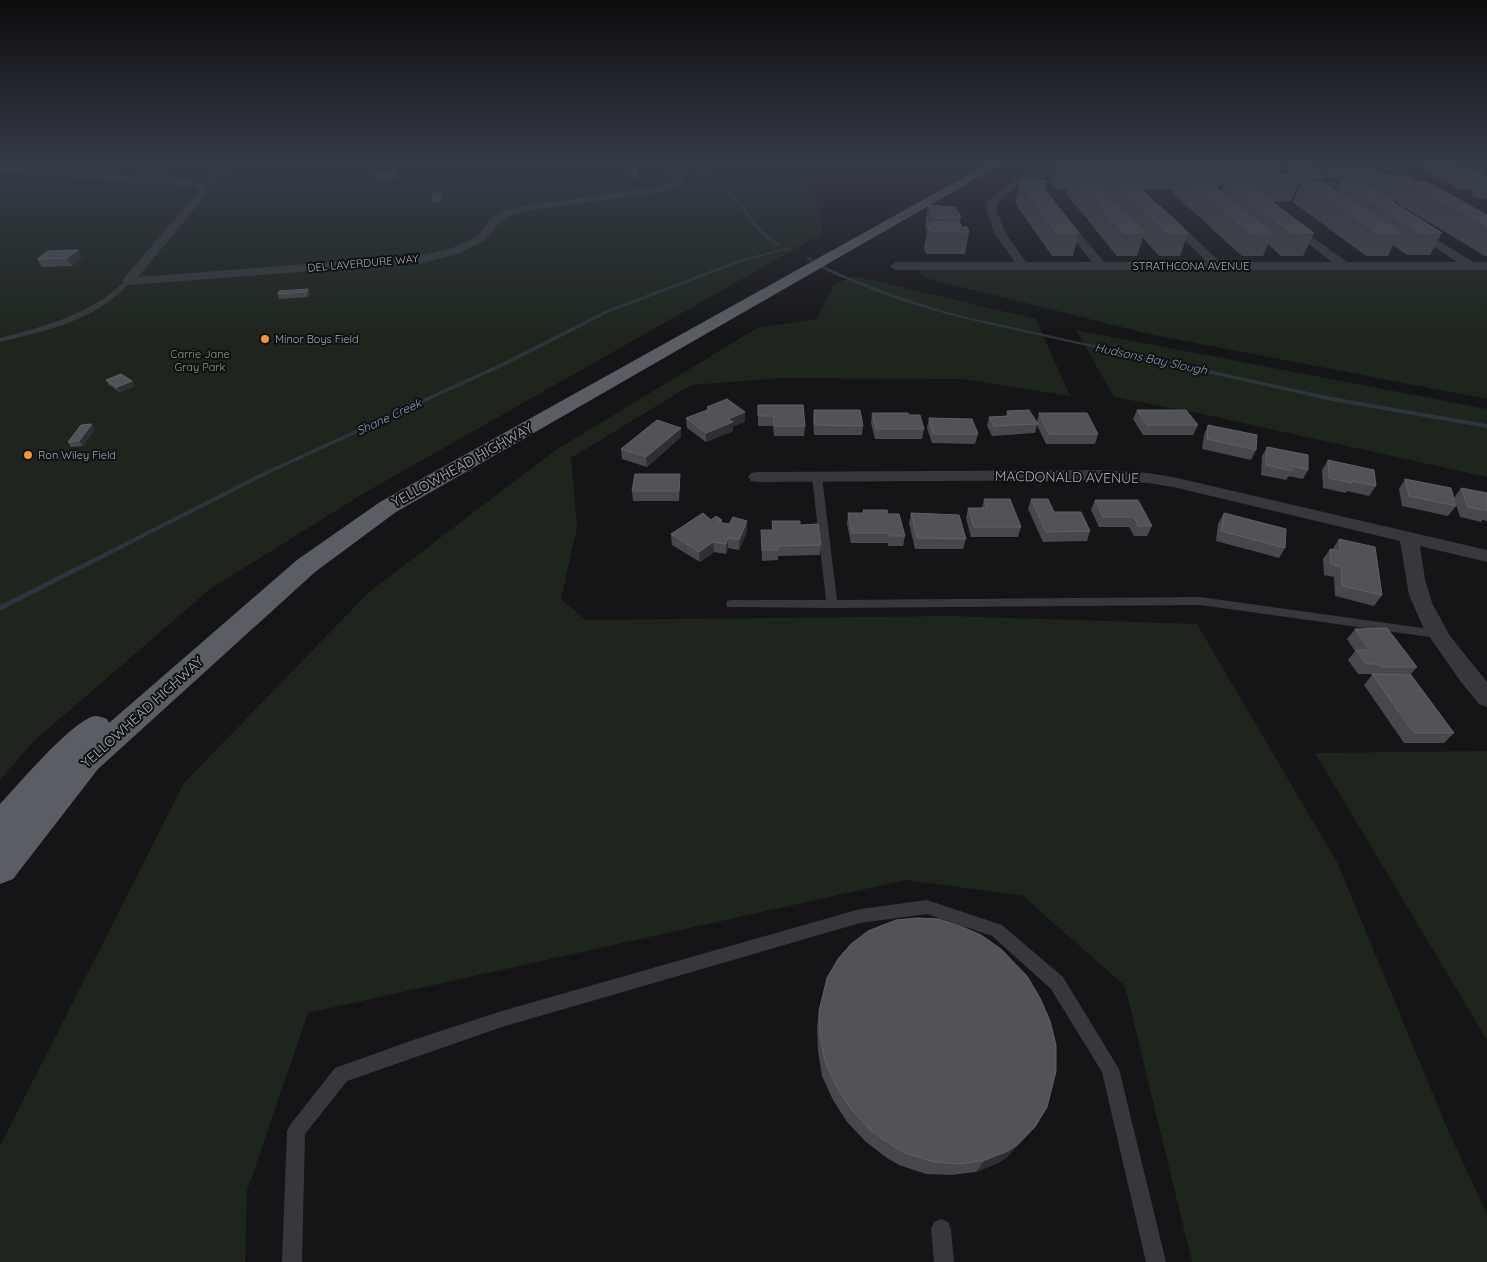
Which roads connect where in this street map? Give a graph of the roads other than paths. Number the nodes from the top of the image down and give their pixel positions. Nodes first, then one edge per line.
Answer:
1 (179, 221) edge
2 (495, 221) edge
3 (866, 221) edge
4 (895, 221) edge
5 (996, 221) edge
6 (1065, 221) edge
7 (1171, 221) edge
8 (1286, 221) edge
9 (1404, 223) edge
10 (896, 266) dead end
11 (1022, 266) junction
12 (1101, 266) junction
13 (1217, 266) junction
14 (1344, 266) junction
15 (1471, 266) junction
16 (1487, 266) edge
17 (128, 282) junction
18 (0, 340) edge
19 (758, 477) dead end
20 (817, 478) junction
21 (1409, 538) junction
22 (1487, 556) edge
23 (731, 604) dead end
24 (832, 604) junction
25 (1437, 634) junction
26 (1487, 698) edge
27 (0, 827) edge
28 (0, 868) edge
29 (941, 1229) dead end
30 (292, 1262) edge
31 (944, 1262) edge
32 (1156, 1262) edge

1 - 17 street
2 - 17 street, DEL LAVERDURE WAY
3 - 27 highway, YELLOWHEAD HIGHWAY
4 - 28 highway, YELLOWHEAD HIGHWAY
5 - 11 street
6 - 12 street
7 - 13 street
8 - 14 street
9 - 15 street
10 - 11 street, STRATHCONA AVENUE
11 - 12 street, STRATHCONA AVENUE
12 - 13 street, STRATHCONA AVENUE
13 - 14 street, STRATHCONA AVENUE
14 - 15 street, STRATHCONA AVENUE
15 - 16 street, STRATHCONA AVENUE
17 - 18 lane
19 - 20 street, MACDONALD AVENUE
20 - 21 street, MACDONALD AVENUE
20 - 24 lane
21 - 22 street, MACDONALD AVENUE
21 - 25 street
23 - 24 lane
24 - 25 lane
25 - 26 street
29 - 31 lane
30 - 32 lane

